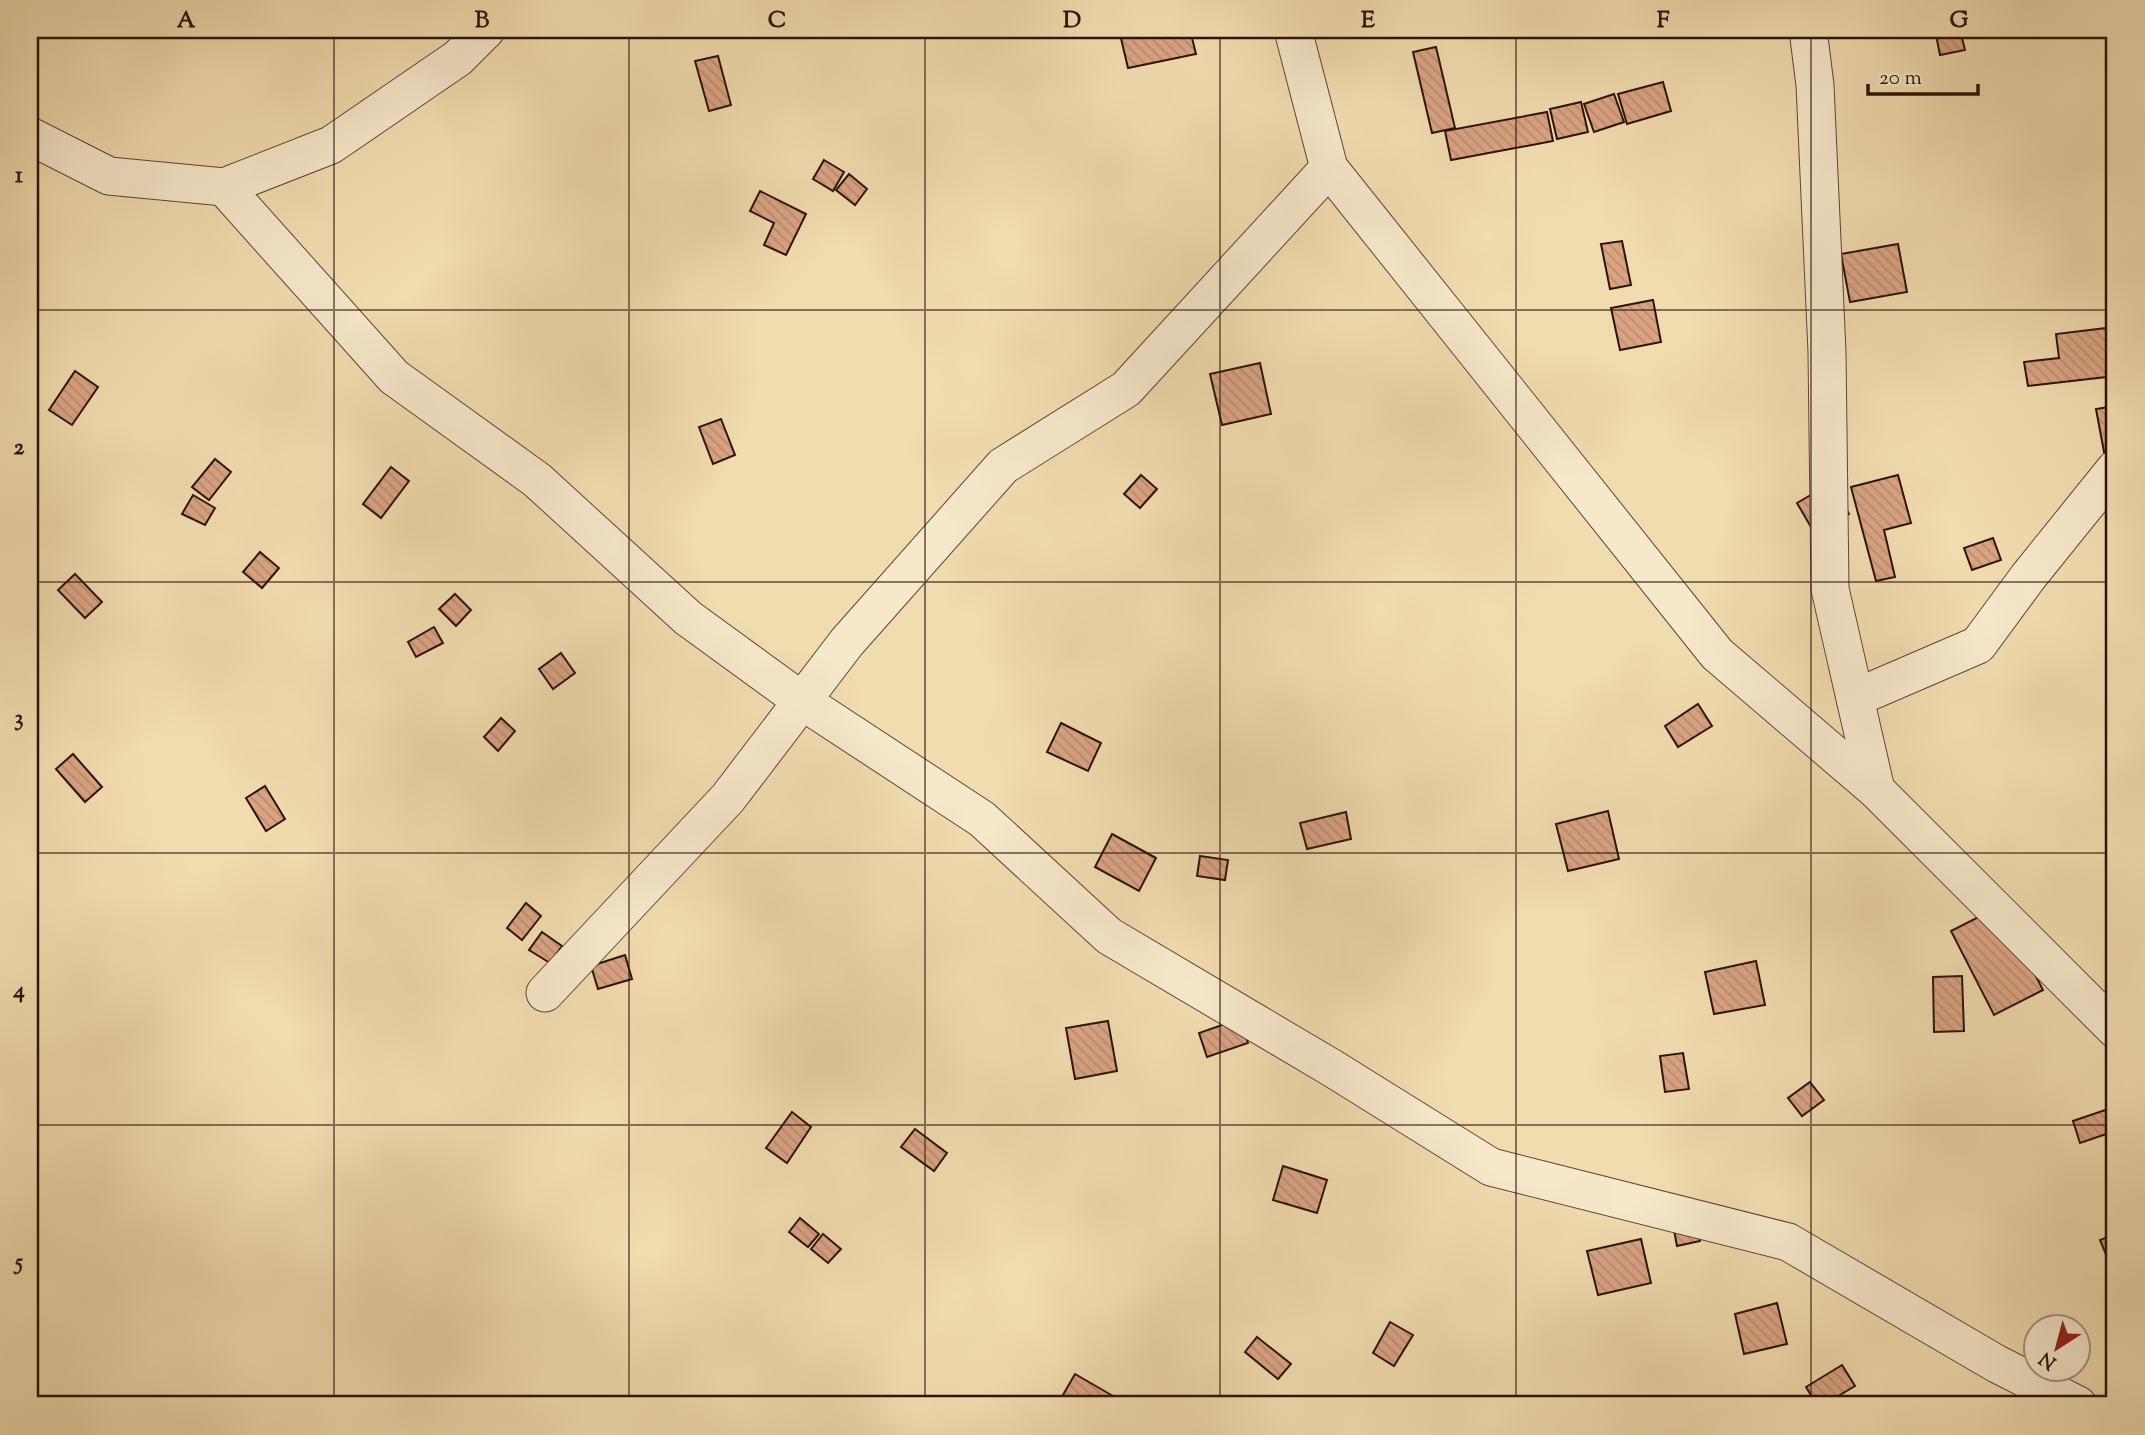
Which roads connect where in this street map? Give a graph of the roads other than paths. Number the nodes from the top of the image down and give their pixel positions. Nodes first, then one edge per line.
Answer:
1 (486, 30) edge
2 (1293, 30) edge
3 (1808, 30) edge
4 (30, 136) edge
5 (1329, 168) junction
6 (225, 187) junction
7 (2115, 469) edge
8 (1855, 698) junction
9 (802, 701) junction
10 (1876, 790) junction
11 (545, 993) dead end
12 (2115, 1028) edge
13 (2078, 1405) edge

1 - 6 street
2 - 5 street
3 - 8 street
4 - 6 street
5 - 9 street
5 - 10 street
6 - 9 street
7 - 8 street
8 - 10 street
9 - 11 street
9 - 13 street
10 - 12 street

